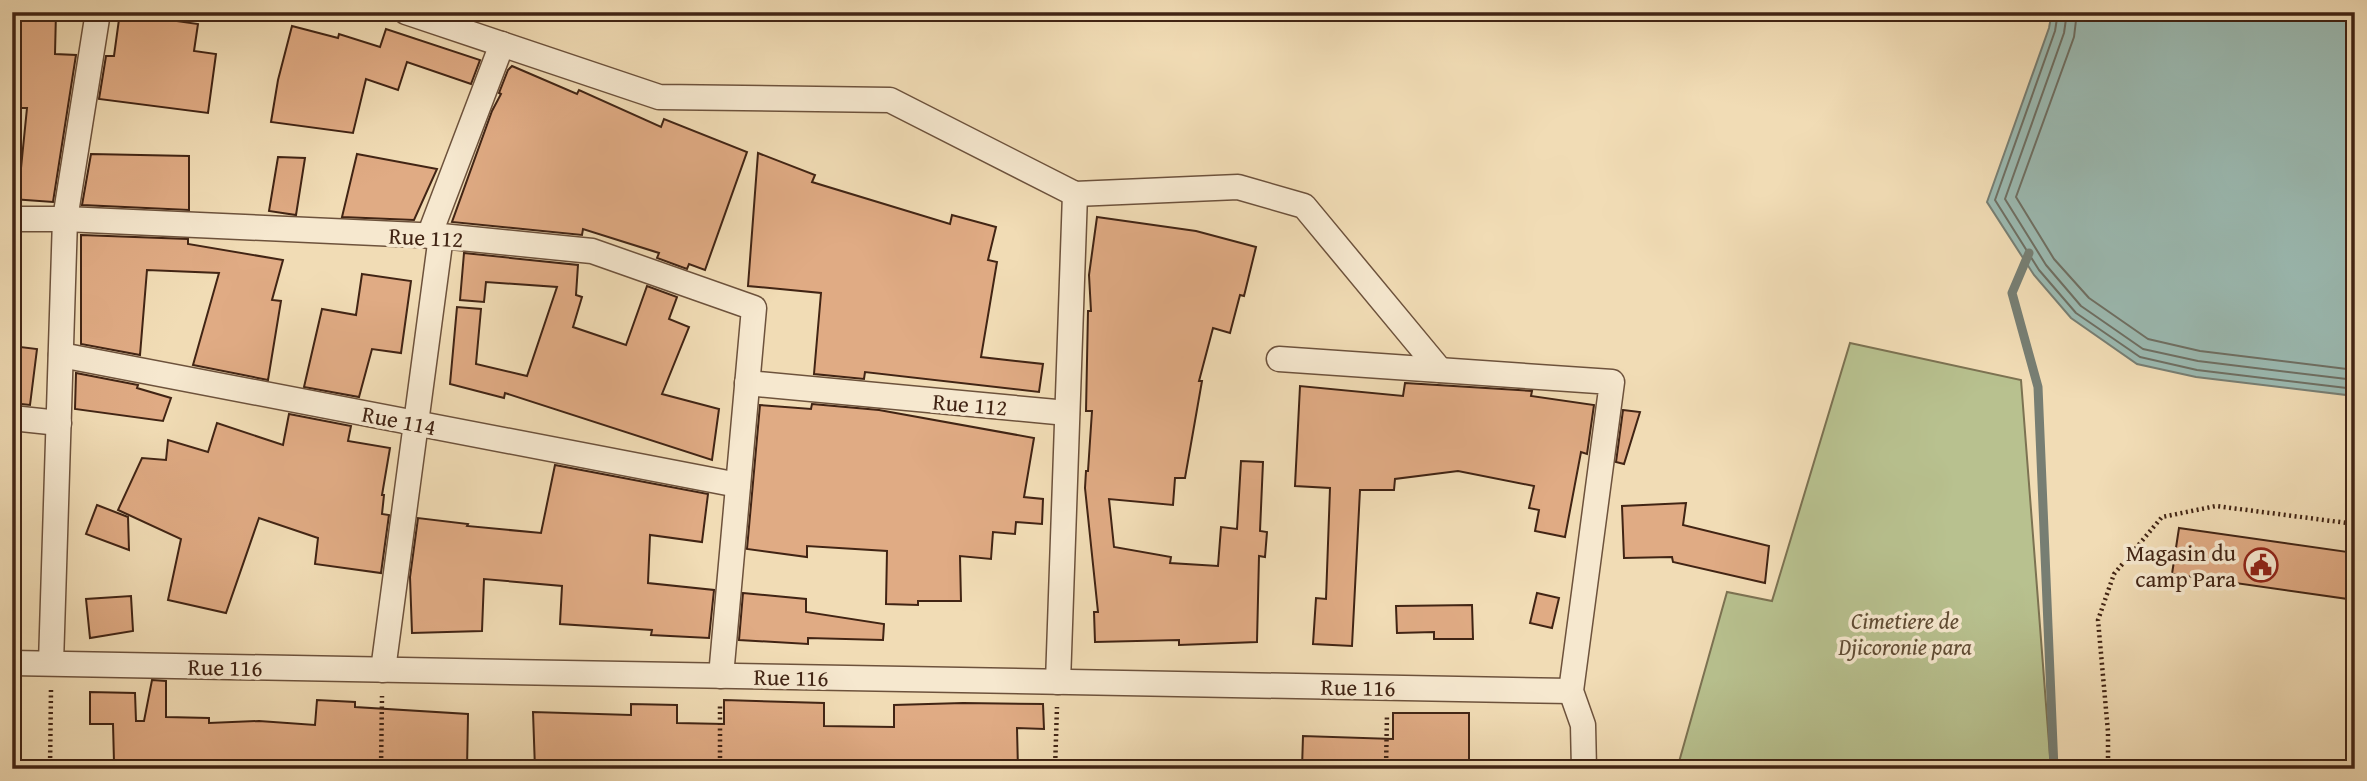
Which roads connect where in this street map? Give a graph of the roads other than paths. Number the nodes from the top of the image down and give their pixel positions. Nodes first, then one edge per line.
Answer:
1 (98, 12) edge
2 (406, 12) edge
3 (502, 44) junction
4 (1075, 194) junction
5 (12, 219) edge
6 (65, 219) junction
7 (435, 236) junction
8 (61, 355) junction
9 (1279, 359) dead end
10 (1440, 370) junction
11 (747, 383) junction
12 (1067, 413) junction
13 (12, 418) edge
14 (59, 423) junction
15 (416, 423) junction
16 (738, 485) junction
17 (12, 663) edge
18 (51, 663) junction
19 (383, 670) junction
20 (720, 676) junction
21 (1058, 682) junction
22 (1571, 691) junction
23 (1584, 769) edge

1 - 6 street
2 - 3 street
3 - 4 street
3 - 7 street
4 - 10 street
4 - 12 street
5 - 6 street, Rue 112
6 - 7 street, Rue 112
6 - 8 street
7 - 11 street, Rue 112
7 - 15 street
8 - 14 street
8 - 15 street, Rue 114
9 - 10 street
10 - 22 street
11 - 12 street, Rue 112
11 - 16 street, Rue 112
12 - 21 street
13 - 14 street
14 - 18 street
15 - 16 street, Rue 114
15 - 19 street
16 - 20 street, Rue 112
17 - 18 street, Rue 116
18 - 19 street, Rue 116
19 - 20 street, Rue 116
20 - 21 street, Rue 116
21 - 22 street, Rue 116
22 - 23 street

